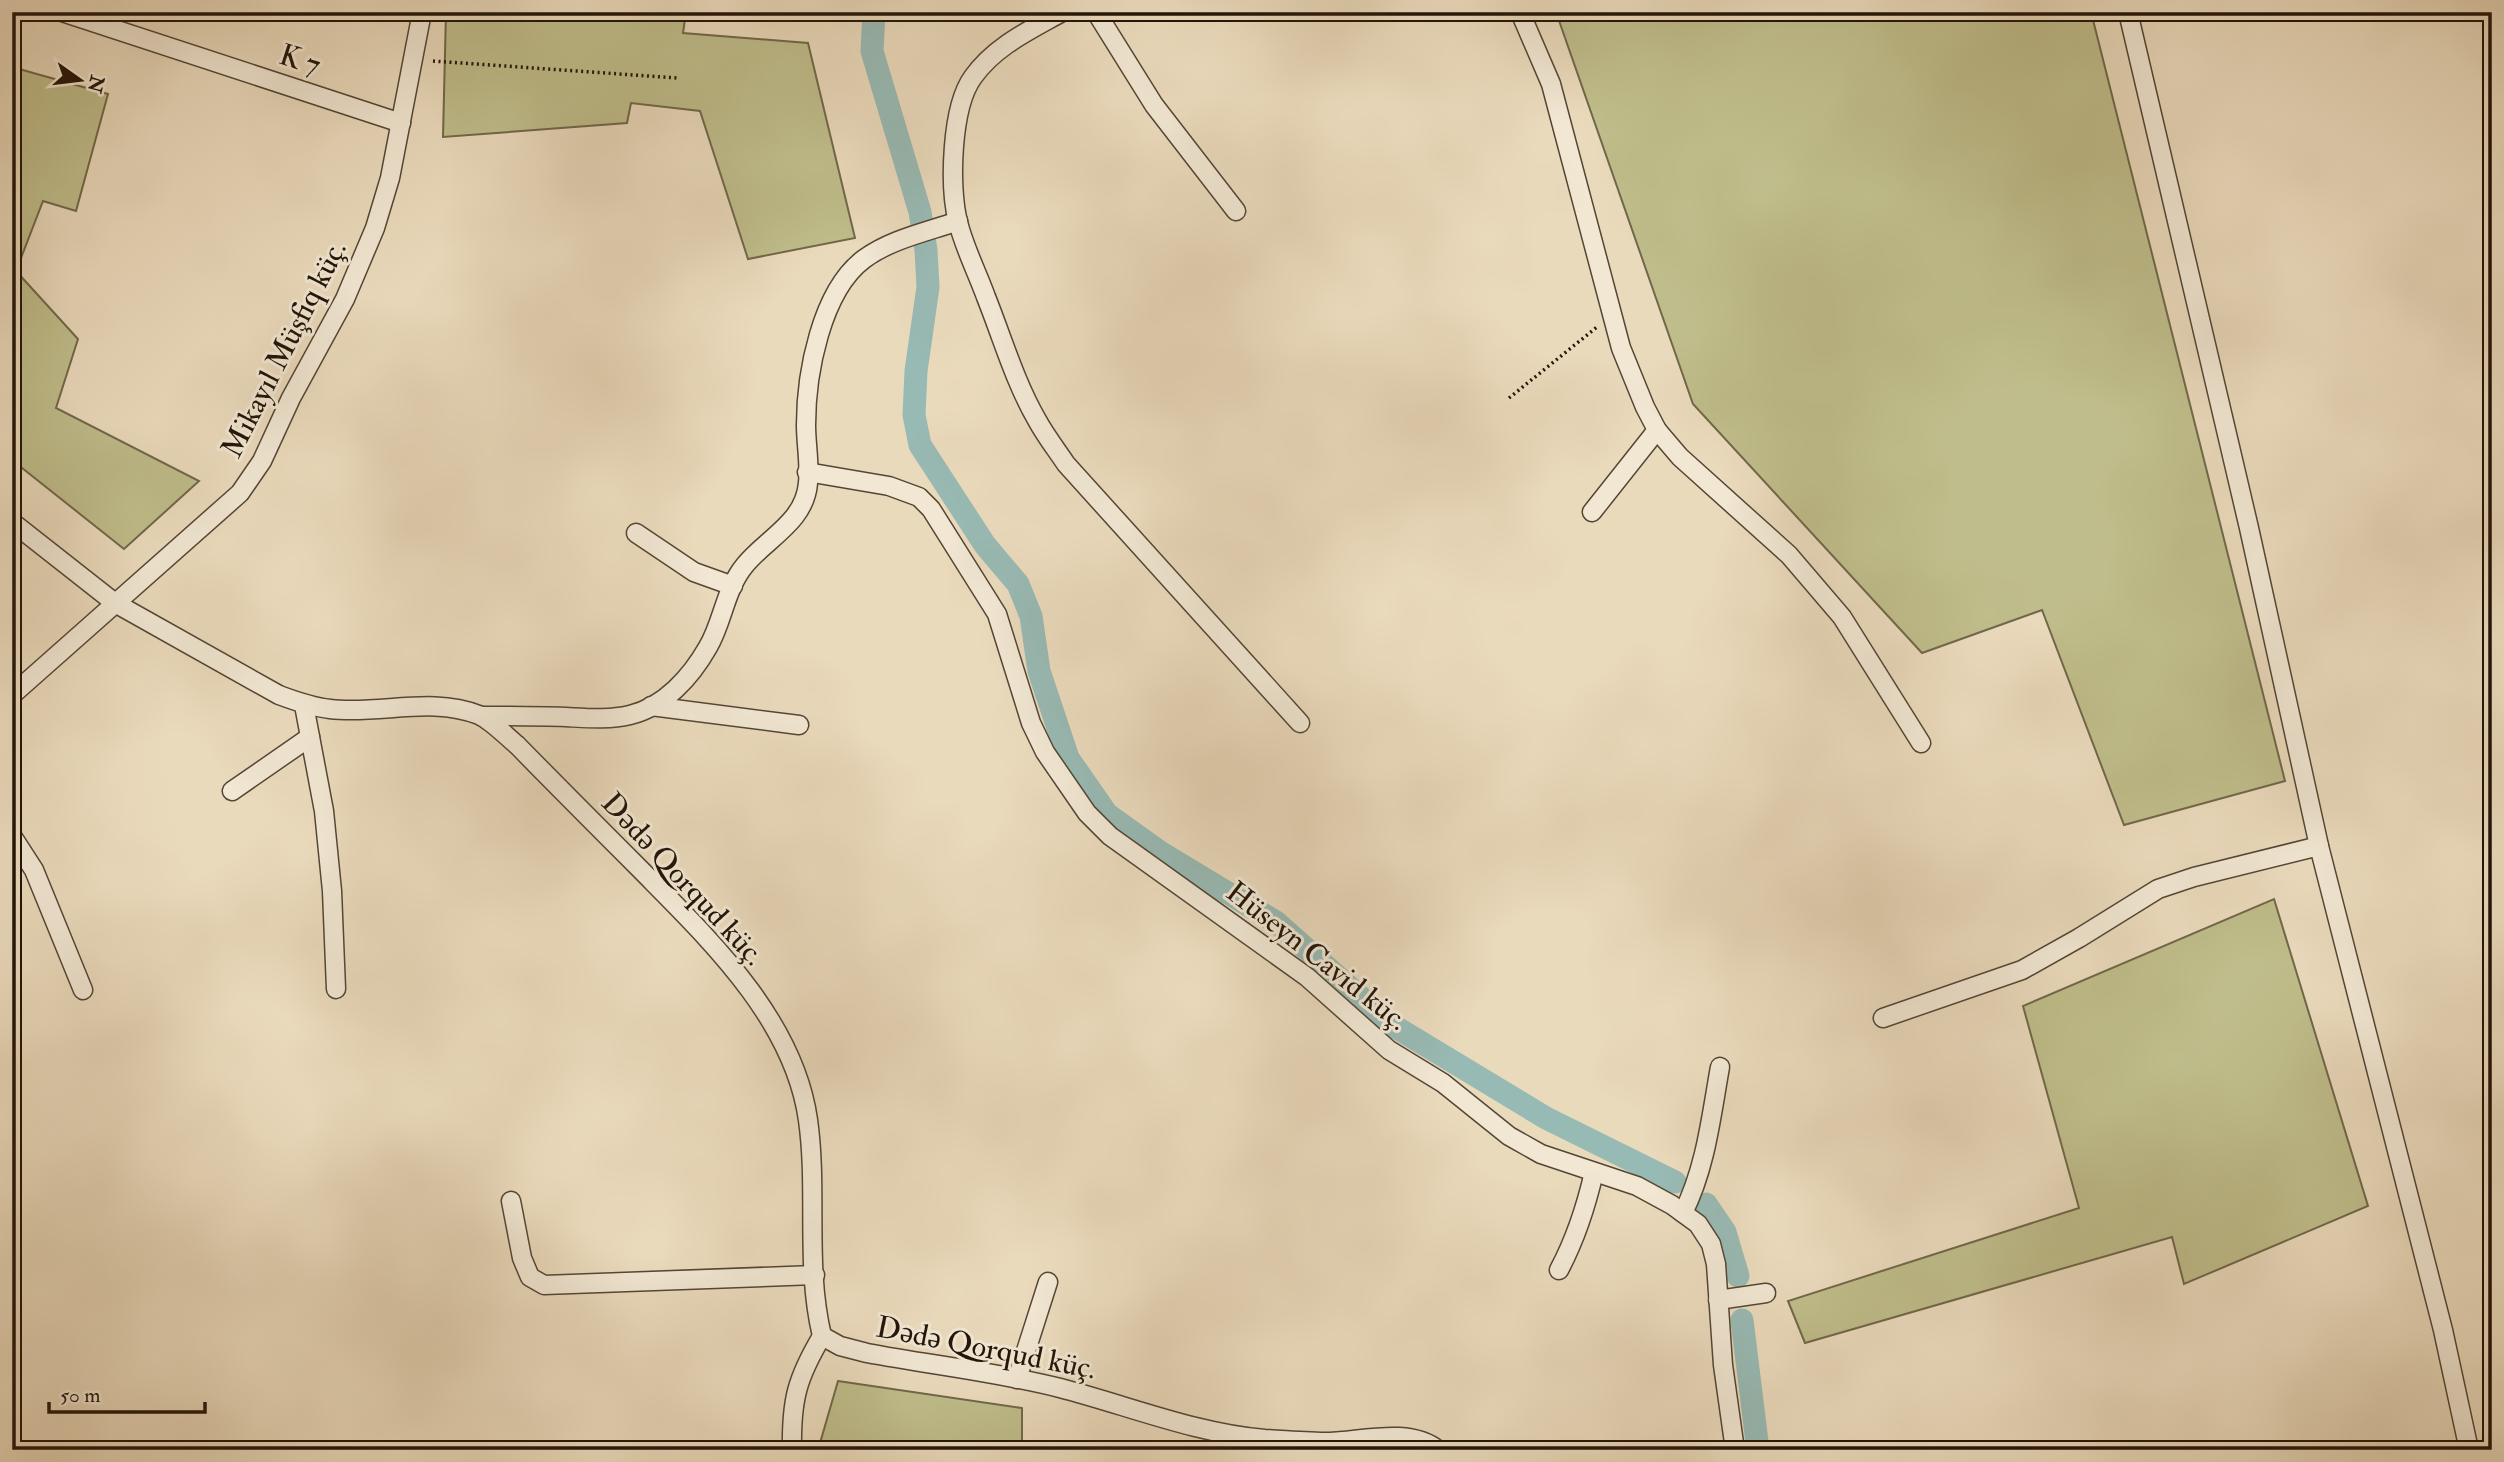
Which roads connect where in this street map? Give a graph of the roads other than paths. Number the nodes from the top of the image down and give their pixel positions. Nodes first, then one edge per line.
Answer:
1 (62, 12) edge
2 (422, 12) edge
3 (1062, 12) edge
4 (1096, 12) edge
5 (1520, 12) edge
6 (2128, 12) edge
7 (401, 123) junction
8 (1236, 211) dead end
9 (958, 221) junction
10 (1657, 430) junction
11 (807, 472) junction
12 (1592, 512) dead end
13 (12, 522) edge
14 (636, 533) dead end
15 (733, 586) junction
16 (115, 603) junction
17 (12, 695) edge
18 (304, 705) junction
19 (651, 706) junction
20 (481, 716) junction
21 (1300, 723) dead end
22 (799, 725) dead end
23 (310, 737) junction
24 (1922, 743) dead end
25 (232, 792) dead end
26 (12, 836) edge
27 (2319, 846) junction
28 (336, 989) dead end
29 (83, 990) dead end
30 (1883, 1017) dead end
31 (1720, 1067) dead end
32 (1594, 1172) junction
33 (511, 1201) dead end
34 (1683, 1213) junction
35 (1559, 1270) dead end
36 (815, 1275) junction
37 (1048, 1282) dead end
38 (1766, 1293) dead end
39 (1718, 1300) junction
40 (822, 1336) junction
41 (1017, 1379) junction
42 (1233, 1442) edge
43 (792, 1450) edge
44 (1438, 1450) edge
45 (1735, 1450) edge
46 (2469, 1450) edge

1 - 7 street, K 7
2 - 7 street, Mikayıl Müşfiq küç.
3 - 9 street
4 - 8 street
5 - 10 street
6 - 27 street
7 - 16 street, Mikayıl Müşfiq küç.
9 - 11 street
9 - 21 street
10 - 12 street
10 - 24 street
11 - 15 street
11 - 32 street, Hüseyn Cavid küç.
13 - 16 street, Dədə Qorqud küç.
14 - 15 street
15 - 19 street
16 - 17 street, Mikayıl Müşfiq küç.
16 - 18 street, Dədə Qorqud küç.
18 - 20 street, Dədə Qorqud küç.
18 - 23 street
19 - 20 street
19 - 22 street
20 - 36 street, Dədə Qorqud küç.
23 - 25 street
23 - 28 street
26 - 29 street
27 - 30 street
27 - 46 street
31 - 34 street
32 - 34 street, Hüseyn Cavid küç.
32 - 35 street
33 - 36 street
34 - 39 street, Hüseyn Cavid küç.
36 - 40 street, Dədə Qorqud küç.
37 - 41 street
38 - 39 street
39 - 45 street, Hüseyn Cavid küç.
40 - 41 street, Dədə Qorqud küç.
40 - 43 street
41 - 42 street, Dədə Qorqud küç.
42 - 44 street, Dədə Qorqud küç.

